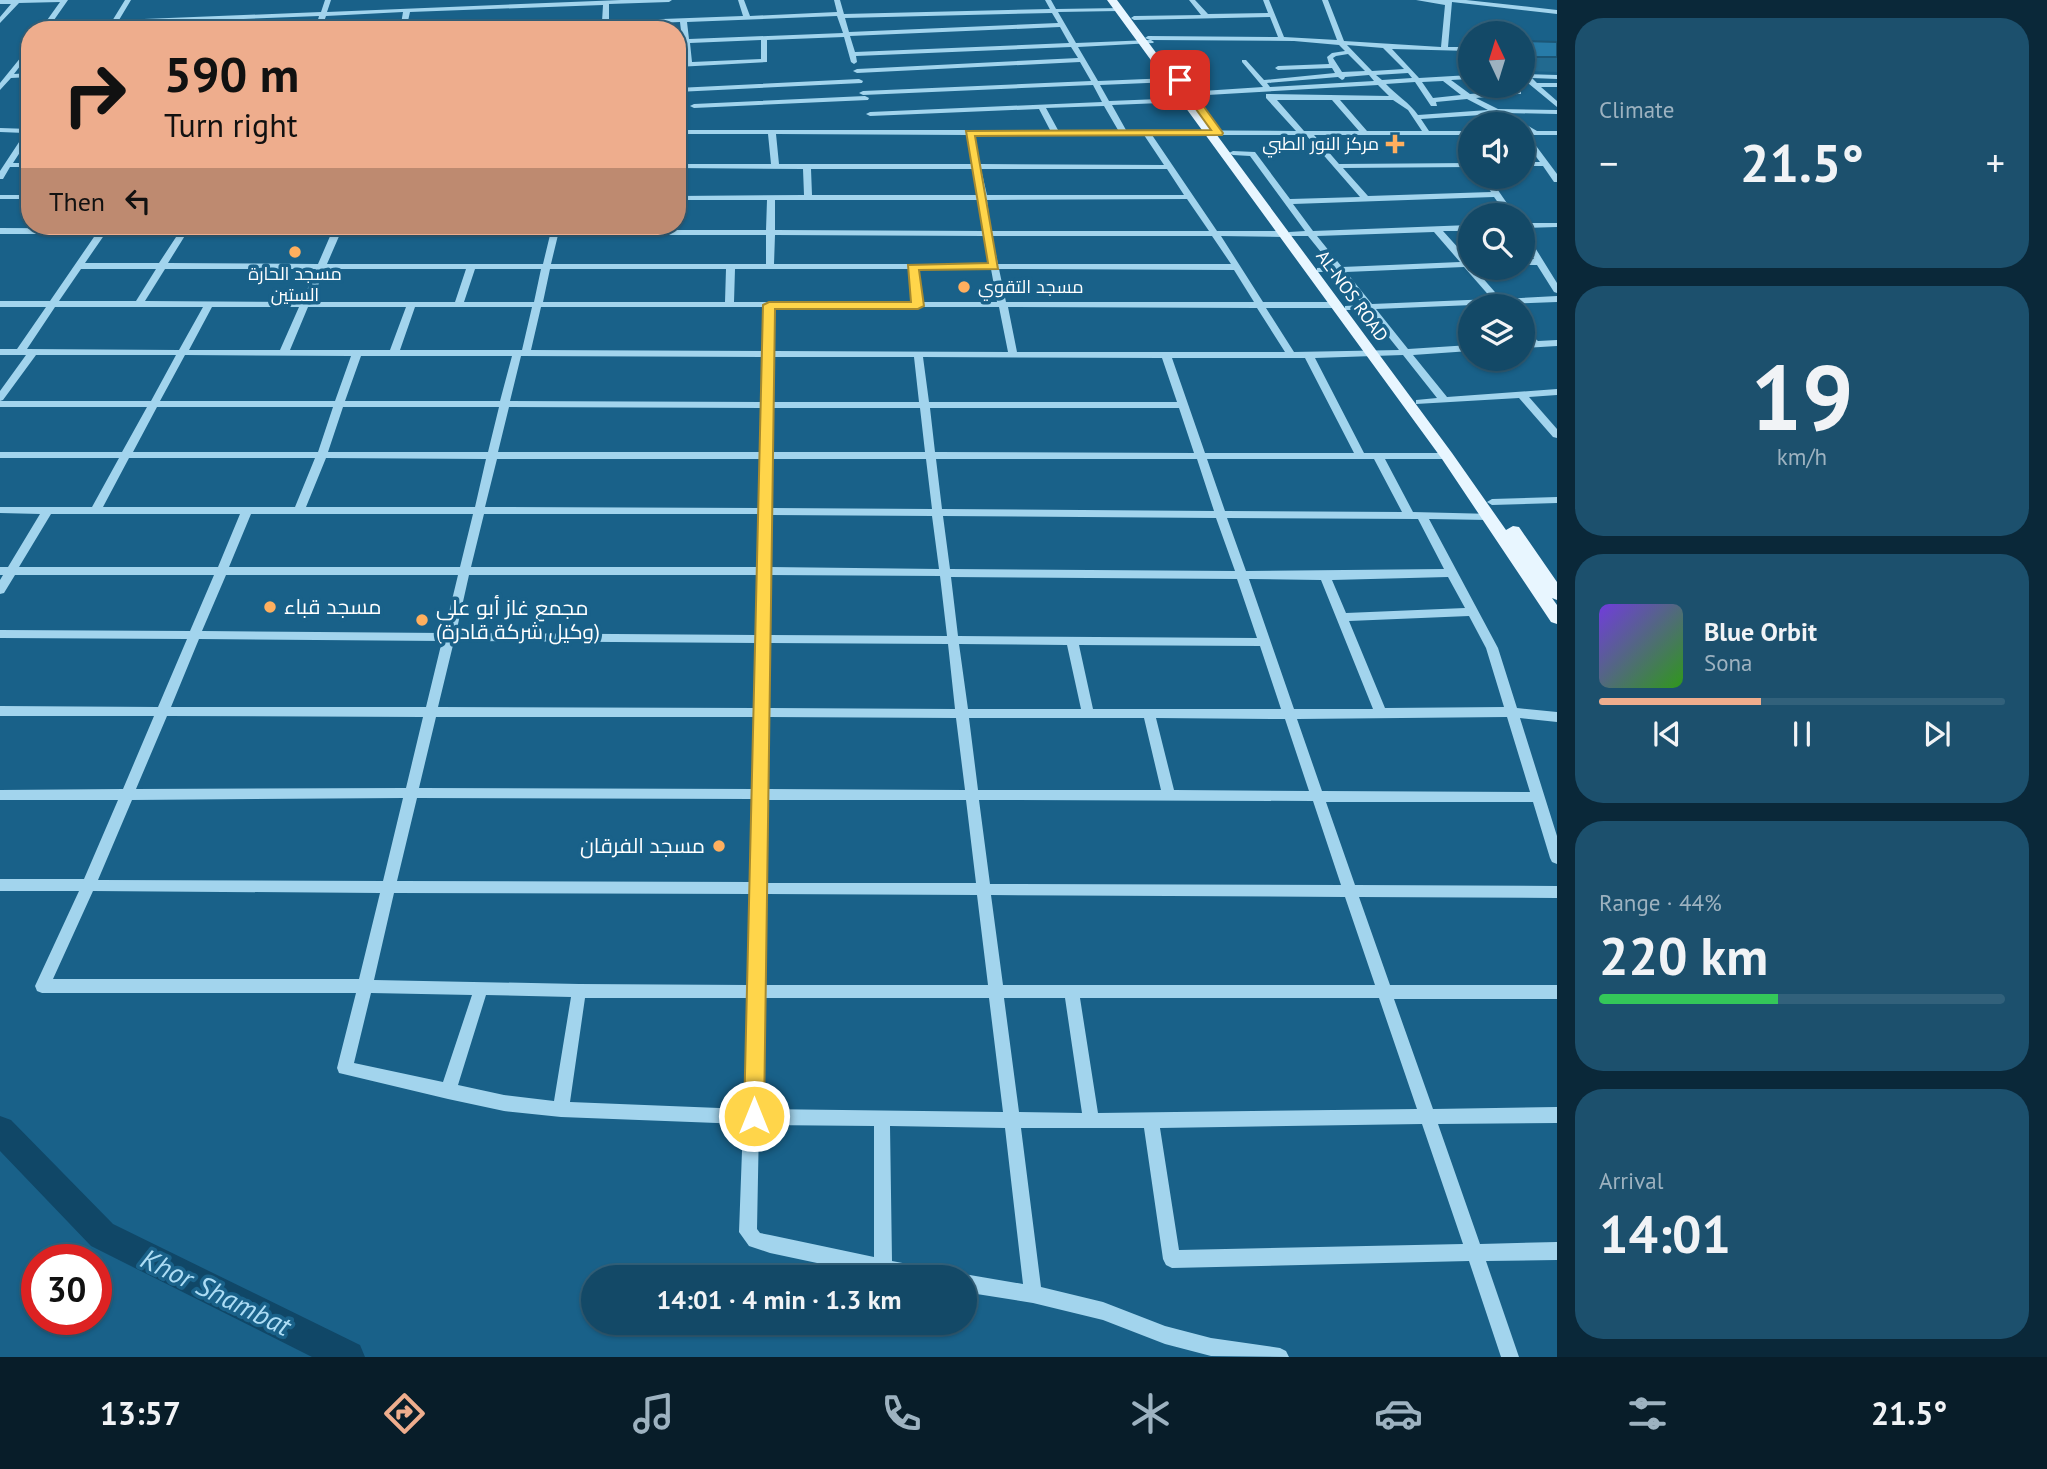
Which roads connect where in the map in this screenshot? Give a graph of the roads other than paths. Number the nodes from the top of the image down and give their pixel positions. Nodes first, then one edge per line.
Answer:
1 (65, 0) edge
2 (128, 0) edge
3 (328, 0) edge
4 (450, 0) edge
5 (669, 0) edge
6 (741, 0) edge
7 (837, 0) edge
8 (975, 0) edge
9 (1048, 0) edge
10 (1192, 0) edge
11 (1266, 0) edge
12 (1325, 0) edge
13 (1419, 0) edge
14 (17, 1) edge
15 (647, 1) edge
16 (1449, 1) edge
17 (0, 2) edge
18 (571, 2) edge
19 (606, 2) junction
20 (1117, 3) edge
21 (498, 7) junction
22 (449, 9) junction
23 (407, 10) junction
24 (1053, 10) junction
25 (980, 12) junction
26 (1557, 12) edge
27 (323, 14) junction
28 (840, 15) junction
29 (1205, 15) junction
30 (1271, 15) junction
31 (747, 17) junction
32 (227, 18) junction
33 (1134, 18) junction
34 (683, 19) joint
35 (0, 21) edge
36 (50, 21) edge
37 (116, 21) edge
38 (189, 21) edge
39 (226, 21) edge
40 (321, 21) edge
41 (405, 21) edge
42 (496, 21) edge
43 (573, 21) edge
44 (605, 21) edge
45 (650, 21) joint
46 (1062, 25) junction
47 (988, 29) junction
48 (846, 35) junction
49 (764, 39) junction
50 (1282, 39) junction
51 (1148, 41) junction
52 (686, 42) edge
53 (1341, 43) junction
54 (1073, 44) junction
55 (1385, 46) junction
56 (996, 47) junction
57 (1444, 49) junction
58 (1458, 49) edge
59 (1349, 52) junction
60 (851, 54) junction
61 (686, 55) edge
62 (21, 57) edge
63 (1082, 60) junction
64 (1244, 61) dead end
65 (738, 63) junction
66 (1004, 64) junction
67 (689, 65) joint
68 (1333, 66) junction
69 (1307, 67) junction
70 (857, 71) junction
71 (1410, 71) junction
72 (1370, 73) junction
73 (1339, 74) junction
74 (21, 75) edge
75 (1315, 75) junction
76 (9, 76) junction
77 (1535, 76) edge
78 (1557, 77) edge
79 (1458, 78) edge
80 (1171, 80) junction
81 (1288, 80) junction
82 (1446, 80) junction
83 (859, 81) junction
84 (1096, 82) junction
85 (1416, 82) junction
86 (1382, 84) junction
87 (773, 85) junction
88 (1014, 85) junction
89 (1535, 85) edge
90 (1557, 85) edge
91 (1348, 86) junction
92 (1535, 86) edge
93 (743, 87) junction
94 (1324, 87) junction
95 (0, 88) edge
96 (686, 89) edge
97 (693, 89) junction
98 (1266, 90) junction
99 (1458, 91) edge
100 (864, 95) junction
101 (1188, 97) junction
102 (1395, 98) junction
103 (1458, 98) edge
104 (1467, 98) edge
105 (1525, 98) edge
106 (1334, 99) junction
107 (1430, 100) junction
108 (777, 102) junction
109 (1108, 102) junction
110 (1527, 102) junction
111 (1481, 104) junction
112 (1041, 105) junction
113 (694, 106) junction
114 (1024, 106) junction
115 (1556, 106) edge
116 (1436, 107) junction
117 (1411, 108) junction
118 (1536, 111) junction
119 (1500, 112) joint
120 (870, 114) junction
121 (1458, 115) edge
122 (1417, 117) junction
123 (0, 130) edge
124 (21, 131) edge
125 (686, 132) edge
126 (694, 132) junction
127 (772, 132) junction
128 (1055, 132) junction
129 (1123, 132) junction
130 (1146, 132) junction
131 (1364, 132) junction
132 (874, 133) junction
133 (970, 133) junction
134 (1214, 133) junction
135 (1305, 133) junction
136 (1427, 133) junction
137 (1458, 133) edge
138 (1557, 133) edge
139 (1535, 134) edge
140 (21, 145) edge
141 (1535, 150) edge
142 (1233, 153) junction
143 (1458, 164) edge
144 (1535, 164) edge
145 (1545, 164) junction
146 (8, 165) junction
147 (21, 165) edge
148 (686, 166) edge
149 (775, 166) junction
150 (1338, 166) junction
151 (807, 167) junction
152 (977, 167) junction
153 (1171, 167) junction
154 (0, 177) edge
155 (1557, 180) edge
156 (1493, 189) edge
157 (1497, 194) junction
158 (0, 197) edge
159 (21, 197) edge
160 (983, 197) junction
161 (1190, 197) junction
162 (686, 198) edge
163 (771, 198) junction
164 (808, 198) junction
165 (1366, 199) junction
166 (1287, 202) junction
167 (1503, 203) edge
168 (1557, 225) edge
169 (1535, 226) edge
170 (1458, 229) edge
171 (1437, 230) junction
172 (0, 231) edge
173 (21, 231) edge
174 (686, 231) edge
175 (770, 232) junction
176 (987, 232) junction
177 (1214, 233) junction
178 (1288, 234) junction
179 (100, 235) edge
180 (181, 235) edge
181 (335, 235) edge
182 (555, 235) edge
183 (1311, 235) junction
184 (1458, 253) edge
185 (1535, 254) edge
186 (1535, 262) edge
187 (1540, 262) junction
188 (1458, 265) edge
189 (78, 266) junction
190 (162, 266) junction
191 (321, 266) junction
192 (547, 266) junction
193 (471, 267) junction
194 (731, 267) junction
195 (770, 267) junction
196 (912, 267) junction
197 (994, 267) junction
198 (1237, 267) junction
199 (1340, 270) junction
200 (1320, 271) junction
201 (1481, 280) edge
202 (1557, 290) edge
203 (1493, 294) edge
204 (1557, 299) edge
205 (1535, 301) edge
206 (0, 304) edge
207 (53, 304) junction
208 (139, 304) junction
209 (209, 304) junction
210 (304, 304) junction
211 (411, 305) junction
212 (458, 305) junction
213 (537, 305) junction
214 (729, 305) junction
215 (769, 305) junction
216 (1261, 305) junction
217 (1458, 305) edge
218 (918, 306) junction
219 (1003, 306) junction
220 (1341, 306) junction
221 (1370, 307) junction
222 (1557, 343) edge
223 (1535, 344) edge
224 (1458, 349) edge
225 (0, 352) edge
226 (20, 352) junction
227 (33, 352) junction
228 (184, 352) junction
229 (284, 352) junction
230 (1405, 352) junction
231 (357, 353) junction
232 (394, 353) junction
233 (522, 353) junction
234 (768, 354) junction
235 (918, 354) junction
236 (1013, 354) junction
237 (1308, 354) junction
238 (1377, 354) junction
239 (1166, 355) junction
240 (1291, 355) junction
241 (1557, 393) edge
242 (1522, 396) junction
243 (0, 398) edge
244 (1444, 400) junction
245 (1419, 402) junction
246 (0, 404) edge
247 (156, 404) junction
248 (340, 404) junction
249 (505, 404) junction
250 (768, 404) junction
251 (925, 405) junction
252 (1183, 405) junction
253 (1557, 435) edge
254 (127, 454) junction
255 (0, 455) edge
256 (767, 455) junction
257 (493, 456) junction
258 (1201, 456) junction
259 (1361, 456) junction
260 (1378, 456) junction
261 (1447, 456) junction
262 (321, 457) junction
263 (931, 458) junction
264 (1557, 500) edge
265 (1491, 509) junction
266 (0, 510) edge
267 (299, 510) junction
268 (47, 511) junction
269 (96, 511) junction
270 (247, 511) junction
271 (480, 511) junction
272 (766, 511) junction
273 (938, 513) junction
274 (1220, 514) junction
275 (1415, 515) junction
276 (6, 571) edge
277 (224, 571) junction
278 (764, 571) junction
279 (465, 572) junction
280 (945, 573) junction
281 (1453, 573) junction
282 (1241, 575) junction
283 (1325, 576) junction
284 (0, 590) edge
285 (1557, 594) edge
286 (1474, 612) junction
287 (1344, 617) junction
288 (1557, 618) edge
289 (0, 634) edge
290 (196, 636) junction
291 (448, 638) junction
292 (764, 639) junction
293 (953, 640) junction
294 (1072, 641) junction
295 (1264, 642) junction
296 (164, 710) junction
297 (0, 711) edge
298 (431, 712) junction
299 (762, 712) junction
300 (963, 712) junction
301 (1511, 712) junction
302 (1088, 713) junction
303 (1381, 713) junction
304 (1149, 714) junction
305 (1289, 714) junction
306 (1557, 717) edge
307 (411, 793) junction
308 (0, 795) edge
309 (127, 795) junction
310 (972, 795) junction
311 (761, 796) junction
312 (1169, 796) junction
313 (1317, 797) junction
314 (1537, 797) junction
315 (1557, 858) edge
316 (0, 885) edge
317 (89, 885) junction
318 (389, 886) junction
319 (759, 888) junction
320 (985, 890) junction
321 (1350, 892) junction
322 (1557, 892) edge
323 (365, 986) junction
324 (481, 989) junction
325 (579, 991) junction
326 (755, 992) junction
327 (997, 992) junction
328 (1557, 992) edge
329 (1072, 993) junction
330 (1384, 993) junction
331 (448, 1091) junction
332 (561, 1109) junction
333 (1426, 1114) junction
334 (1557, 1115) edge
335 (754, 1116) junction
336 (882, 1118) junction
337 (1011, 1121) junction
338 (1091, 1121) junction
339 (1151, 1121) junction
340 (1557, 1251) edge
341 (1474, 1252) junction
342 (870, 1265) edge
343 (884, 1265) edge
344 (977, 1285) edge
345 (1033, 1294) junction
346 (1280, 1357) edge
347 (1510, 1357) edge

1 - 14 street
1 - 36 street
2 - 37 street
3 - 27 street
4 - 22 street
5 - 15 street
6 - 31 street
7 - 28 street
8 - 25 street
9 - 24 street
10 - 29 street
11 - 30 street
12 - 53 street
13 - 16 street
14 - 17 street
14 - 35 street
15 - 19 street
15 - 45 street
16 - 26 street
16 - 57 street
18 - 19 street
18 - 21 street
18 - 43 street
19 - 44 street
20 - 24 street
20 - 33 main road, AL-NOS ROAD
20 - 51 main road, AL-NOS ROAD
21 - 22 street
21 - 42 street
22 - 23 street
23 - 27 street
23 - 41 street
24 - 25 street
24 - 46 street
25 - 28 street
25 - 47 street
27 - 32 street
27 - 40 street
28 - 31 street
28 - 48 street
29 - 30 street
29 - 33 street
30 - 50 street
31 - 34 street
32 - 38 street
32 - 39 street
33 - 51 main road, AL-NOS ROAD
34 - 45 street
46 - 47 street
46 - 54 street
47 - 48 street
47 - 56 street
48 - 49 street
48 - 60 street
49 - 52 street
49 - 65 street
50 - 51 street
50 - 53 street
51 - 54 street
51 - 80 main road, AL-NOS ROAD
51 - 101 main road, AL-NOS ROAD
53 - 55 street
53 - 59 street
54 - 56 street
54 - 63 street
55 - 57 street
55 - 71 street
56 - 60 street
56 - 66 street
57 - 58 street
59 - 68 street
59 - 72 street
60 - 70 street
61 - 67 street
62 - 76 street
63 - 66 street
63 - 84 street
64 - 98 street
65 - 67 street
65 - 93 street
66 - 70 street
66 - 88 street
68 - 69 street
68 - 73 street
69 - 75 street
69 - 81 street
70 - 83 street
71 - 72 street
71 - 85 street
72 - 73 street
72 - 86 street
73 - 75 street
73 - 91 street
74 - 76 street
75 - 81 street
76 - 95 street
77 - 78 street
79 - 82 street
80 - 84 street
80 - 101 main road, AL-NOS ROAD
81 - 98 street
82 - 85 street
82 - 99 street
83 - 87 street
83 - 100 street
84 - 88 street
84 - 109 street
85 - 86 street
85 - 107 street
86 - 91 street
86 - 102 street
87 - 93 street
87 - 108 street
88 - 100 street
88 - 114 street
89 - 90 street
91 - 94 street
92 - 115 street
93 - 97 street
94 - 98 street
94 - 106 street
96 - 97 street
97 - 113 street
98 - 101 street
98 - 106 street
98 - 135 street
100 - 108 street
100 - 120 street
101 - 109 street
101 - 134 main road, AL-NOS ROAD
102 - 106 street
102 - 117 street
103 - 107 street
104 - 111 street
105 - 110 street
106 - 131 street
107 - 116 street
108 - 113 street
109 - 112 street
109 - 129 street
110 - 115 street
110 - 118 street
111 - 116 street
111 - 119 street
112 - 114 street
112 - 128 street
113 - 126 street
114 - 120 street
115 - 118 street
116 - 117 street
117 - 122 street
118 - 119 street
120 - 132 street
121 - 122 street
122 - 136 street
123 - 124 street
125 - 126 street
126 - 127 street
127 - 132 street
127 - 149 street
128 - 129 street
128 - 133 street
129 - 130 street
130 - 134 street
130 - 153 street
131 - 135 street
131 - 136 street
132 - 133 street
133 - 152 street
134 - 135 street
134 - 142 main road, AL-NOS ROAD
134 - 178 main road, AL-NOS ROAD
135 - 150 street
136 - 137 street
138 - 139 street
140 - 146 street
141 - 145 street
142 - 166 street
142 - 178 main road, AL-NOS ROAD
143 - 150 street
144 - 145 street
145 - 155 street
146 - 147 street
146 - 154 street
148 - 149 street
149 - 151 street
150 - 165 street
151 - 152 street
151 - 164 street
152 - 153 street
152 - 160 street
153 - 161 street
156 - 157 street
157 - 165 street
157 - 167 street
158 - 159 street
160 - 161 street
160 - 164 street
160 - 176 street
161 - 177 street
162 - 163 street
163 - 164 street
163 - 175 street
165 - 166 street
166 - 183 street
168 - 169 street
170 - 171 street
171 - 183 street
171 - 184 street
172 - 173 street
174 - 175 street
175 - 176 street
175 - 195 street
176 - 177 street
176 - 197 street
177 - 178 street
177 - 198 street
178 - 183 street
178 - 200 main road, AL-NOS ROAD
178 - 220 main road, AL-NOS ROAD
179 - 189 street
180 - 190 street
181 - 191 street
182 - 192 street
183 - 199 street
185 - 187 street
186 - 187 street
187 - 202 street
188 - 199 street
189 - 190 street
189 - 207 street
190 - 191 street
190 - 208 street
191 - 193 street
191 - 210 street
192 - 193 street
192 - 194 street
192 - 213 street
193 - 212 street
194 - 195 street
194 - 214 street
195 - 196 street
196 - 197 street
196 - 218 street
197 - 198 street
197 - 219 street
198 - 216 street
199 - 200 street
199 - 221 street
200 - 220 main road, AL-NOS ROAD
201 - 203 street
204 - 205 street
206 - 207 street
207 - 208 street
207 - 226 street
208 - 209 street
209 - 210 street
209 - 228 street
210 - 211 street
210 - 229 street
211 - 212 street
211 - 232 street
212 - 213 street
213 - 214 street
213 - 233 street
214 - 215 street
215 - 218 street
215 - 234 street
216 - 219 street
216 - 220 street
216 - 240 street
217 - 221 street
218 - 219 street
219 - 236 street
220 - 221 street
220 - 238 main road, AL-NOS ROAD
221 - 230 street
222 - 223 street
224 - 230 street
225 - 226 street
226 - 227 street
227 - 228 street
227 - 243 street
228 - 229 street
228 - 247 street
229 - 231 street
230 - 238 street
230 - 244 street
231 - 232 street
231 - 248 street
232 - 233 street
233 - 234 street
233 - 249 street
234 - 235 street
234 - 250 street
235 - 236 street
235 - 251 street
236 - 239 street
237 - 238 street
237 - 240 street
237 - 259 street
238 - 245 main road, AL-NOS ROAD
238 - 261 main road, AL-NOS ROAD
239 - 240 street
239 - 252 street
241 - 242 street
242 - 244 street
242 - 253 street
244 - 245 street
245 - 265 main road, AL-NOS ROAD
246 - 247 street
247 - 248 street
247 - 254 street
248 - 249 street
248 - 262 street
249 - 250 street
249 - 257 street
250 - 251 street
250 - 256 street
251 - 252 street
251 - 263 street
252 - 258 street
254 - 255 street
254 - 262 street
254 - 269 street
256 - 257 street
256 - 263 street
256 - 272 street
257 - 262 street
257 - 271 street
258 - 259 street
258 - 263 street
258 - 274 street
259 - 260 street
260 - 261 street
260 - 275 street
261 - 265 main road, AL-NOS ROAD
262 - 267 street
263 - 273 street
264 - 265 street
265 - 275 street
265 - 285 main road, AL-NOS ROAD
265 - 288 main road, AL-NOS ROAD
266 - 268 street
267 - 270 street
267 - 271 street
268 - 269 street
268 - 276 street
269 - 270 street
270 - 277 street
271 - 272 street
271 - 279 street
272 - 273 street
272 - 278 street
273 - 274 street
273 - 280 street
274 - 275 street
274 - 282 street
275 - 281 street
276 - 277 street
276 - 284 street
277 - 279 street
277 - 290 street
278 - 279 street
278 - 280 street
278 - 292 street
279 - 291 street
280 - 282 street
280 - 293 street
281 - 283 street
281 - 286 street
282 - 283 street
282 - 295 street
283 - 287 street
286 - 287 street
286 - 301 street
287 - 303 street
289 - 290 street
290 - 291 street
290 - 296 street
291 - 292 street
291 - 298 street
292 - 293 street
292 - 299 street
293 - 294 street
293 - 300 street
294 - 295 street
294 - 302 street
295 - 305 street
296 - 297 street
296 - 298 street
296 - 309 street
298 - 299 street
298 - 307 street
299 - 300 street
299 - 311 street
300 - 302 street
300 - 310 street
301 - 303 street
301 - 306 street
301 - 314 street
302 - 304 street
303 - 305 street
304 - 305 street
304 - 312 street
305 - 313 street
307 - 309 street
307 - 311 street
307 - 318 street
308 - 309 street
309 - 317 street
310 - 311 street
310 - 312 street
310 - 320 street
311 - 319 street
312 - 313 street
313 - 314 street
313 - 321 street
314 - 315 street
316 - 317 street
317 - 318 street
317 - 323 street
318 - 319 street
318 - 323 street
319 - 320 street
319 - 326 street
320 - 321 street
320 - 327 street
321 - 322 street
321 - 330 street
323 - 324 street
323 - 331 street
324 - 325 street
324 - 331 street
325 - 326 street
325 - 332 street
326 - 327 street
326 - 335 street
327 - 329 street
327 - 337 street
328 - 330 street
329 - 330 street
329 - 338 street
330 - 333 street
331 - 332 street
332 - 335 street
333 - 334 street
333 - 339 street
333 - 341 street
335 - 336 street
335 - 342 street
336 - 337 street
336 - 343 street
337 - 338 street
337 - 345 street
338 - 339 street
339 - 341 street
340 - 341 street
341 - 347 street
344 - 345 street
345 - 346 street

